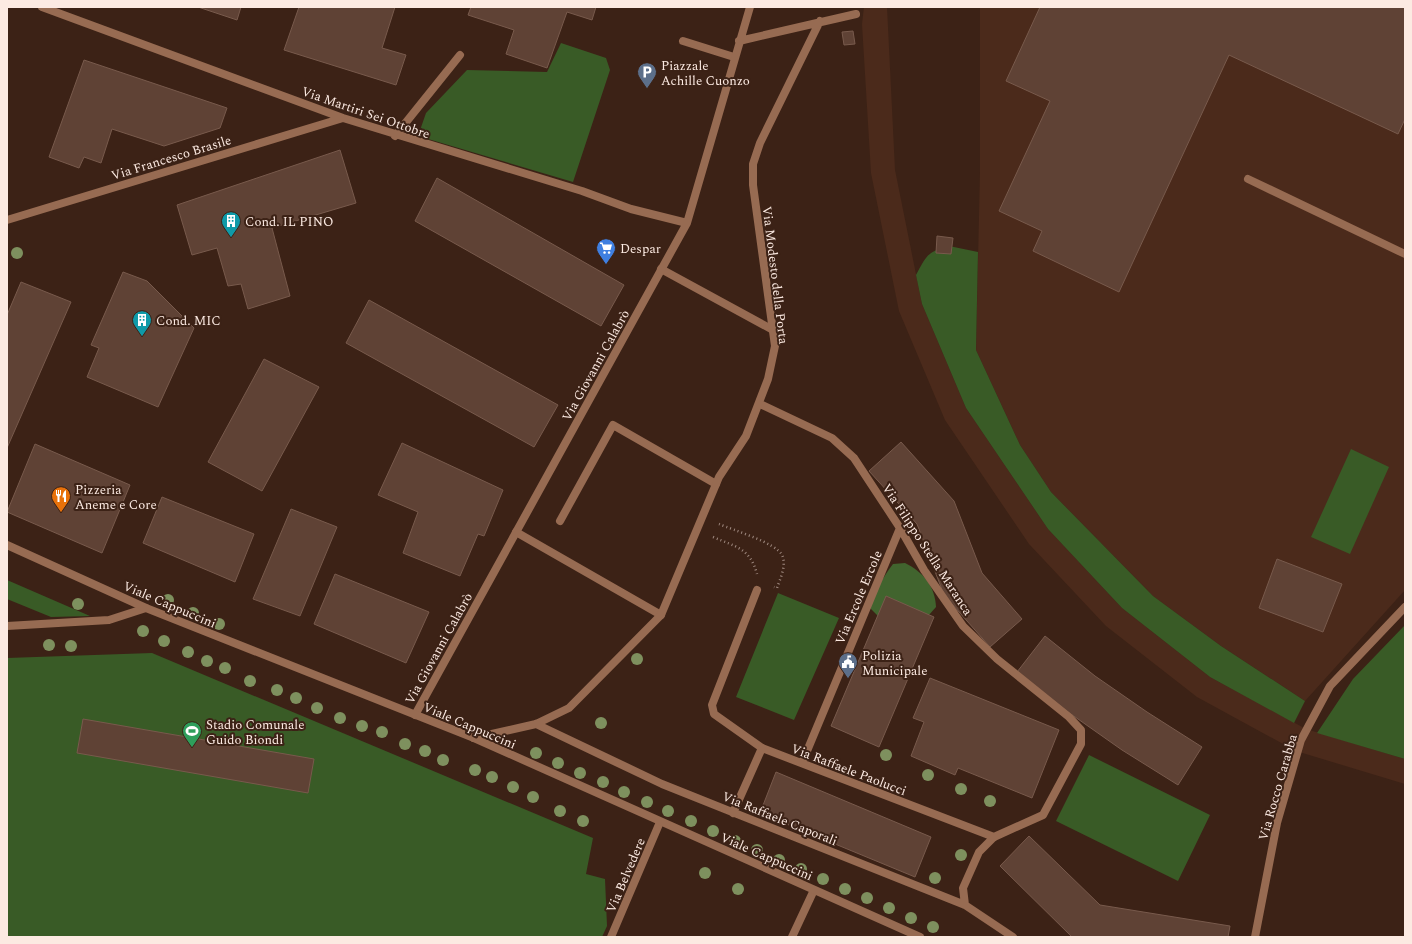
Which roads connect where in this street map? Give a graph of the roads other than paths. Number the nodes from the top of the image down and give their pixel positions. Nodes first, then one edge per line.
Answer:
1 (42, 7) edge
2 (750, 7) edge
3 (64, 11) edge
4 (856, 14) dead end
5 (820, 21) junction
6 (683, 40) dead end
7 (739, 41) junction
8 (460, 55) dead end
9 (734, 57) junction
10 (343, 118) junction
11 (396, 136) junction
12 (1248, 180) dead end
13 (7, 220) edge
14 (687, 223) junction
15 (1405, 254) edge
16 (661, 269) junction
17 (773, 330) junction
18 (760, 404) junction
19 (716, 484) junction
20 (560, 521) dead end
21 (900, 528) junction
22 (516, 532) junction
23 (7, 545) edge
24 (757, 586) road end
25 (1405, 607) edge
26 (146, 608) junction
27 (662, 615) junction
28 (7, 626) edge
29 (415, 715) junction
30 (536, 724) junction
31 (474, 738) junction
32 (762, 748) junction
33 (802, 763) junction
34 (733, 813) junction
35 (660, 822) junction
36 (994, 837) junction
37 (814, 890) junction
38 (965, 905) junction
39 (611, 937) edge
40 (792, 937) edge
41 (920, 937) edge
42 (1013, 937) edge
43 (1255, 937) edge

1 - 3 street, Via Martiri Sei Ottobre
2 - 7 street, Via Giovanni Calabrò
3 - 10 street, Via Martiri Sei Ottobre
4 - 5 street
5 - 7 street
5 - 17 street, Via Modesto della Porta
6 - 9 street
7 - 9 street, Via Giovanni Calabrò
8 - 11 street
9 - 14 street, Via Giovanni Calabrò
10 - 11 street, Via Martiri Sei Ottobre
10 - 13 street, Via Francesco Brasile
11 - 14 street, Via Martiri Sei Ottobre
12 - 15 street
14 - 16 street, Via Giovanni Calabrò
16 - 17 street
16 - 22 street, Via Giovanni Calabrò
17 - 18 street, Via Modesto della Porta
18 - 19 street, Via Modesto della Porta
18 - 21 street, Via Filippo Stella Maranca
19 - 20 street
19 - 27 street, Via Modesto della Porta
21 - 33 street, Via Ercole Ercole
21 - 36 street, Via Filippo Stella Maranca
22 - 27 street
22 - 29 street, Via Giovanni Calabrò
23 - 26 street, Viale Cappuccini
24 - 32 street, Via Raffaele Paolucci
25 - 43 street, Via Rocco Carabba
26 - 28 street
26 - 29 street, Viale Cappuccini
27 - 30 street, Via Modesto della Porta
29 - 31 street, Viale Cappuccini
30 - 31 street, Via Modesto della Porta
30 - 34 street, Via Raffaele Caporali
31 - 35 street, Viale Cappuccini
32 - 33 street, Via Raffaele Paolucci
32 - 34 street
33 - 36 street, Via Raffaele Paolucci
34 - 38 street, Via Raffaele Caporali
35 - 37 street, Viale Cappuccini
35 - 39 street, Via Belvedere
36 - 38 street, Via Filippo Stella Maranca
37 - 40 street
37 - 41 street, Viale Cappuccini
38 - 42 street, Via Raffaele Caporali

